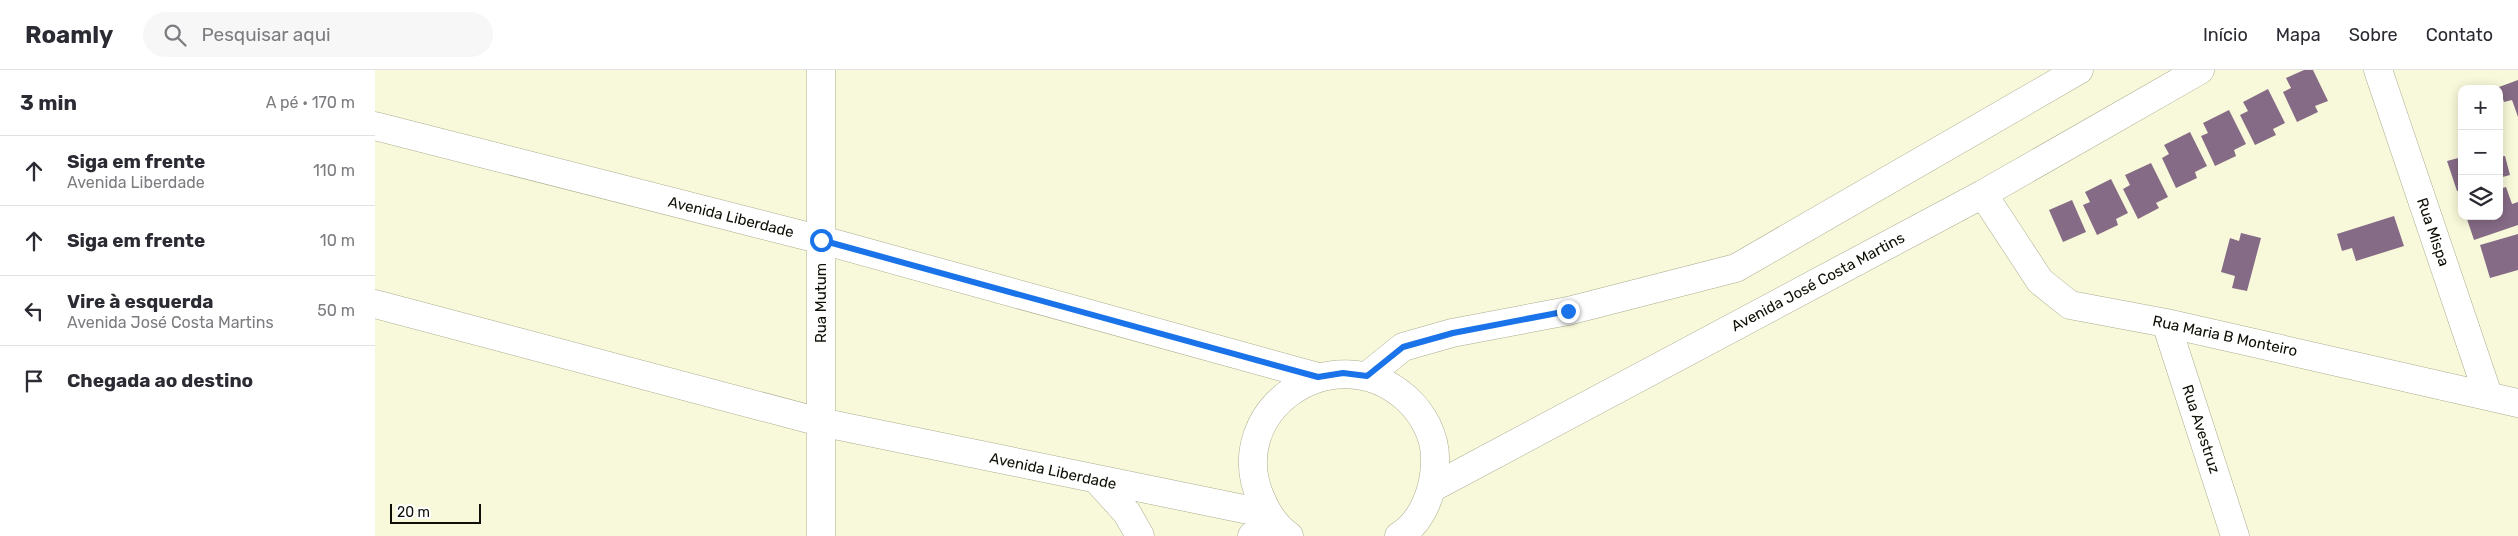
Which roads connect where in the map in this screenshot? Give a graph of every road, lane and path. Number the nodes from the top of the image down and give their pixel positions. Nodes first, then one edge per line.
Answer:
1 (821, 70) edge
2 (2079, 70) edge
3 (2200, 70) edge
4 (2378, 70) edge
5 (2169, 77) edge
6 (375, 126) edge
7 (1983, 194) junction
8 (821, 240) junction
9 (375, 304) edge
10 (2166, 323) junction
11 (1367, 376) junction
12 (1318, 377) junction
13 (2488, 395) junction
14 (2518, 403) edge
15 (820, 422) junction
16 (1098, 481) junction
17 (1432, 488) junction
18 (1278, 525) edge
19 (821, 536) edge
20 (1140, 536) edge
21 (1252, 536) edge
22 (1399, 536) edge
23 (2235, 536) edge

1 - 8 street, Rua Mutum
2 - 11 street
3 - 5 street, Avenida José Costa Martins
4 - 13 street, Rua Mispa
5 - 7 street, Avenida José Costa Martins
6 - 8 street, Avenida Liberdade
7 - 10 street, Rua Maria B Monteiro
7 - 17 street, Avenida José Costa Martins
8 - 12 street, Avenida Liberdade
8 - 15 street, Rua Mutum
9 - 15 street, Avenida Liberdade
10 - 13 street, Rua Maria B Monteiro
10 - 23 street, Rua Avestruz
11 - 12 street
11 - 17 street
12 - 18 street
13 - 14 street, Rua Maria B Monteiro
15 - 16 street, Avenida Liberdade
15 - 19 street, Rua Mutum
16 - 18 street, Avenida Liberdade
16 - 20 street
17 - 22 street
18 - 21 street

